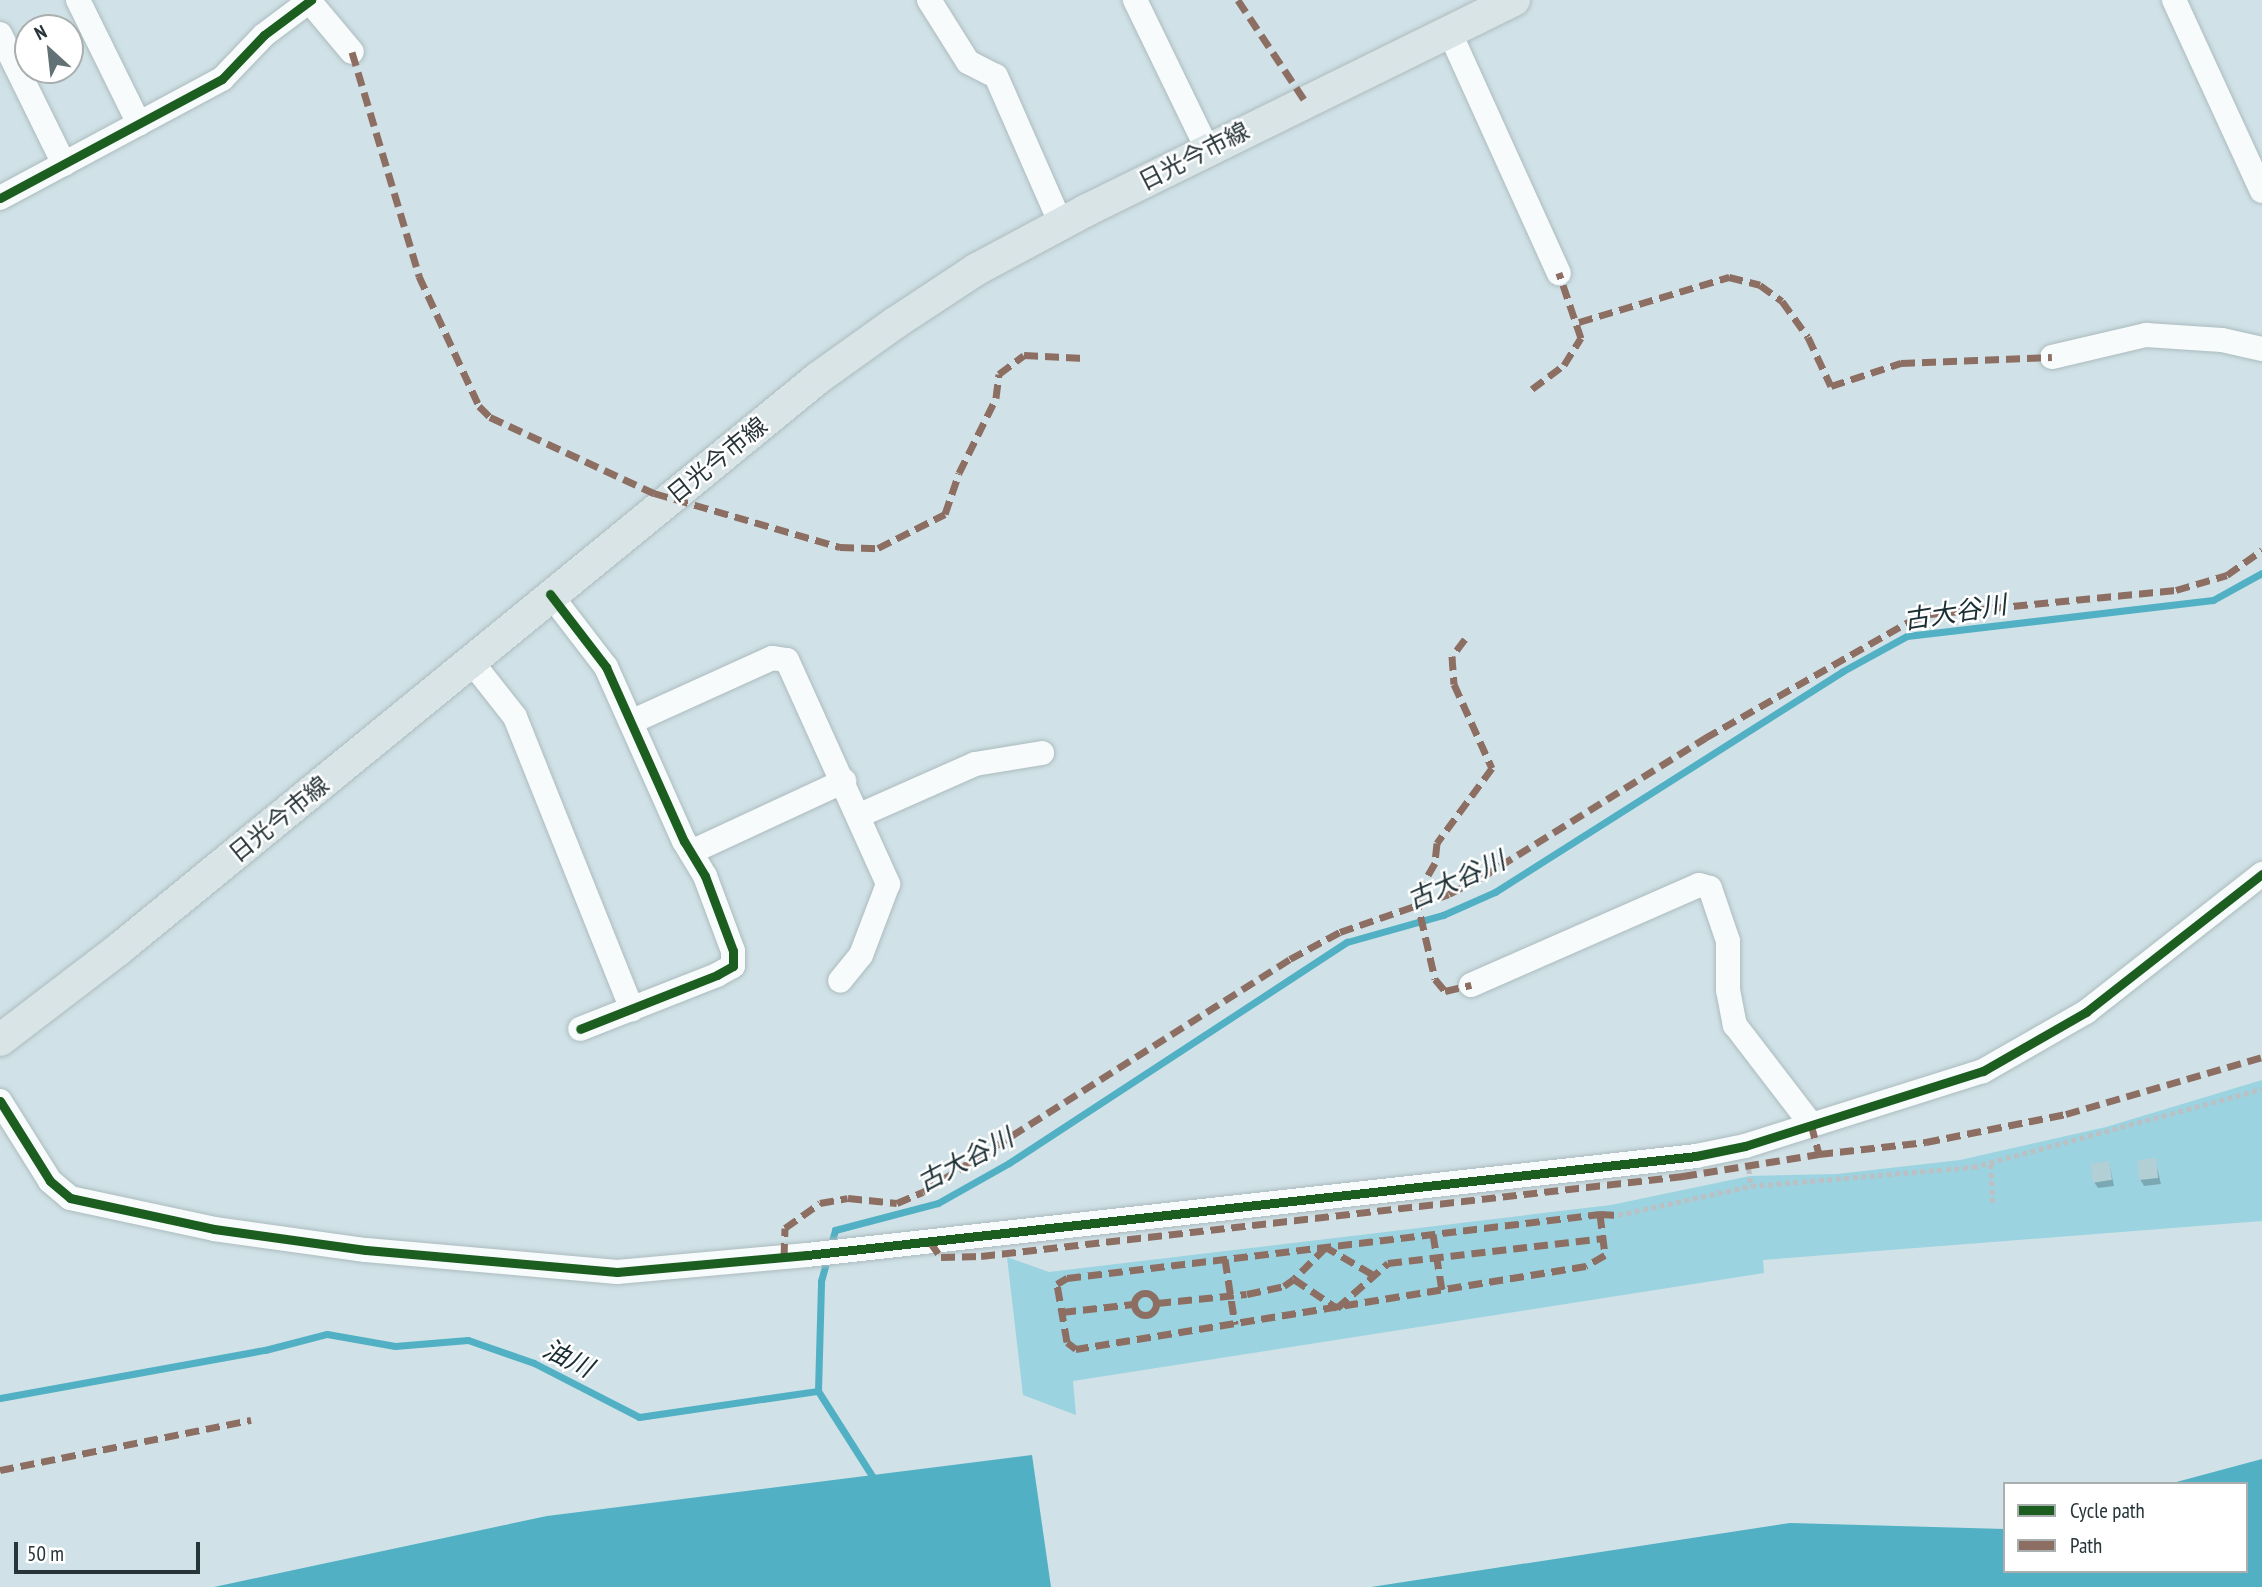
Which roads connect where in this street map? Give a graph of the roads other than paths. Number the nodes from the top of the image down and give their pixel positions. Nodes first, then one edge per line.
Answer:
1 (78, 0) edge
2 (929, 0) edge
3 (1135, 0) edge
4 (1514, 0) edge
5 (2174, 0) edge
6 (310, 1) edge
7 (1449, 31) junction
8 (0, 34) edge
9 (352, 52) dead end
10 (139, 124) junction
11 (1207, 148) junction
12 (64, 164) junction
13 (2256, 168) edge
14 (2262, 191) edge
15 (0, 198) edge
16 (1060, 224) junction
17 (1559, 273) dead end
18 (2262, 349) edge
19 (2052, 357) dead end
20 (550, 594) junction
21 (471, 661) junction
22 (631, 722) junction
23 (1042, 753) dead end
24 (844, 781) junction
25 (860, 815) junction
26 (691, 852) junction
27 (2262, 874) edge
28 (840, 981) dead end
29 (1471, 985) dead end
30 (632, 1009) junction
31 (580, 1029) dead end
32 (0, 1040) edge
33 (0, 1101) edge
34 (1811, 1124) junction

1 - 10 street
2 - 16 street
3 - 11 street
4 - 7 main road, 日光今市線
5 - 13 street
6 - 9 street
6 - 10 street
7 - 11 main road, 日光今市線
7 - 17 street
8 - 12 street
10 - 12 street
11 - 16 main road, 日光今市線
12 - 15 street
13 - 14 street
16 - 20 main road, 日光今市線
18 - 19 street
20 - 21 main road, 日光今市線
20 - 22 street
21 - 30 street
21 - 32 main road, 日光今市線
22 - 24 street
22 - 26 street
23 - 25 street
24 - 25 street
24 - 26 street
25 - 28 street
26 - 30 street
27 - 34 street
29 - 34 street
30 - 31 street
33 - 34 street

